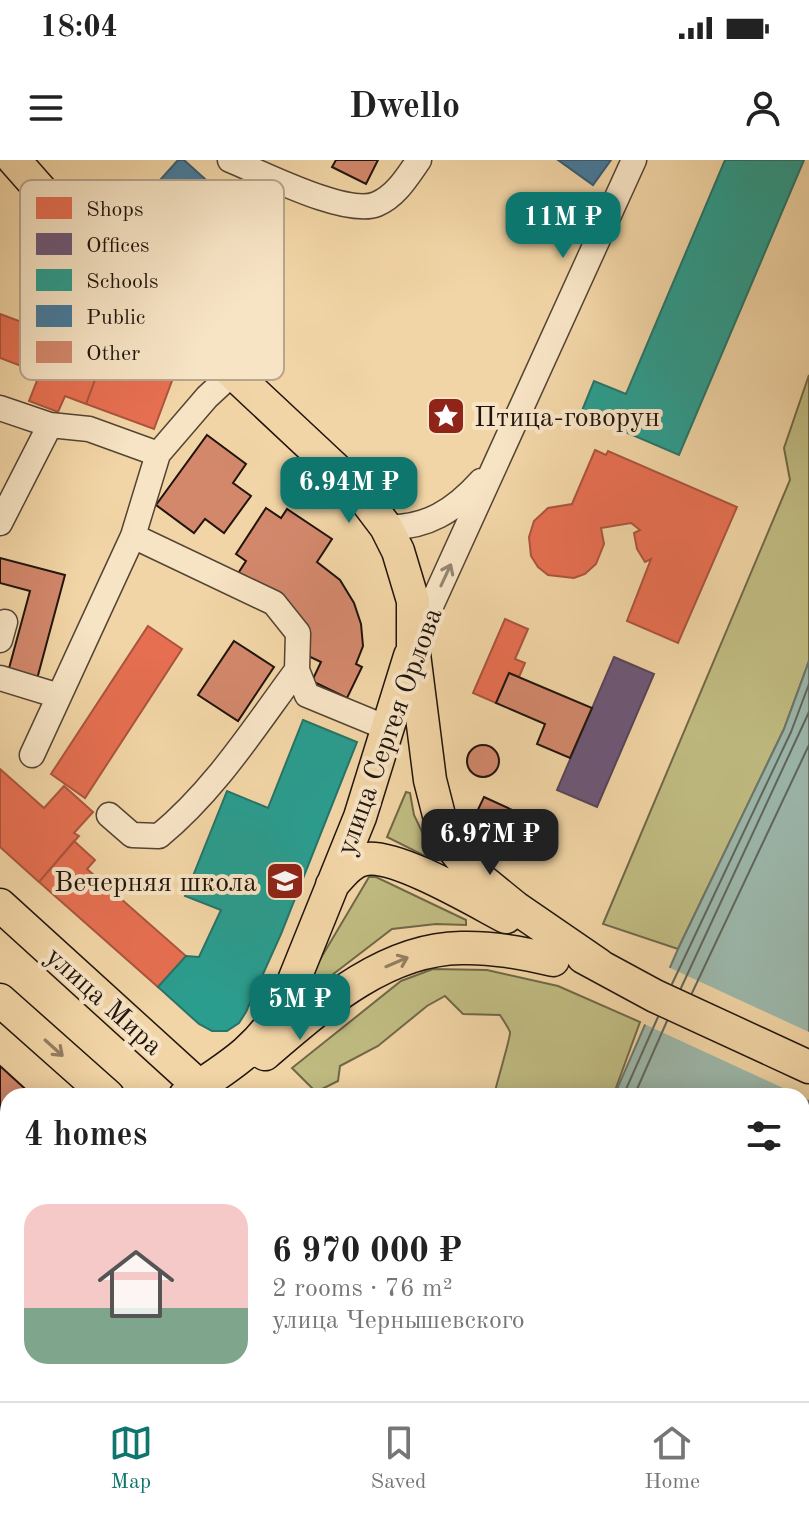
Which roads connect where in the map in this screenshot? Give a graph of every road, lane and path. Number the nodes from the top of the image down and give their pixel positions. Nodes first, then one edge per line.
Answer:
1 (230, 160) edge
2 (419, 160) edge
3 (634, 160) edge
4 (11, 163) edge
5 (27, 180) edge
6 (279, 180) edge
7 (284, 182) edge
8 (225, 380) edge
9 (240, 380) edge
10 (0, 408) edge
11 (50, 425) junction
12 (503, 450) junction
13 (158, 454) junction
14 (0, 523) edge
15 (386, 527) junction
16 (133, 536) junction
17 (413, 646) junction
18 (297, 670) junction
19 (0, 678) edge
20 (59, 696) junction
21 (387, 728) junction
22 (32, 755) dead end
23 (109, 815) dead end
24 (360, 817) junction
25 (364, 859) junction
26 (332, 885) junction
27 (0, 905) edge
28 (553, 960) junction
29 (599, 965) junction
30 (654, 995) junction
31 (0, 1000) edge
32 (282, 1010) junction
33 (265, 1054) junction
34 (809, 1067) edge
35 (99, 1088) edge
36 (199, 1088) edge
37 (210, 1088) edge
38 (212, 1088) edge

1 - 6 street
2 - 7 street
3 - 12 street, улица Сергея Орлова
4 - 5 main road
8 - 13 street
9 - 15 main road
10 - 11 street
11 - 13 street
11 - 14 street
12 - 15 street
17 -> 12 street, улица Сергея Орлова
13 - 16 street
15 - 17 main road
16 - 18 street
16 - 20 street
17 - 21 main road, улица Сергея Орлова
17 - 29 main road
18 - 21 street
18 - 23 street
19 - 20 street
20 - 22 street
21 - 24 main road, улица Сергея Орлова
24 - 25 main road
24 - 26 main road, улица Сергея Орлова
25 - 26 main road
25 - 28 main road
25 - 29 main road
26 - 32 main road, улица Сергея Орлова
27 - 36 main road, улица Мира
28 - 30 main road
33 -> 28 main road
29 - 30 main road
30 - 34 main road
31 -> 35 main road
32 - 33 main road
32 - 37 main road, улица Сергея Орлова
33 - 38 main road

